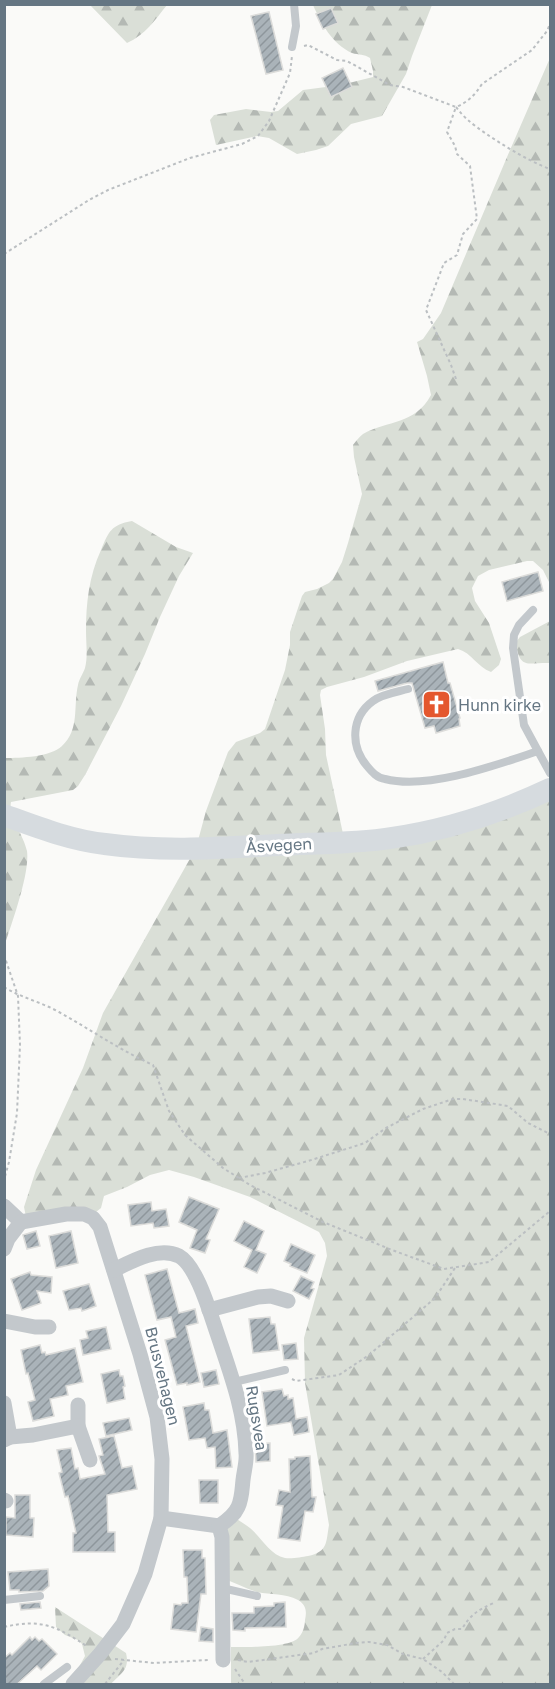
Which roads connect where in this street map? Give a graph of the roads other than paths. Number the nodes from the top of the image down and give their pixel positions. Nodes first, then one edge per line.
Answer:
1 (294, 4) edge
2 (292, 47) road end
3 (533, 610) dead end
4 (408, 689) dead end
5 (538, 751) junction
6 (550, 773) edge
7 (550, 789) edge
8 (4, 815) edge
9 (4, 1206) edge
10 (21, 1222) junction
11 (4, 1249) edge
12 (114, 1269) junction
13 (288, 1301) dead end
14 (209, 1310) junction
15 (4, 1322) edge
16 (49, 1327) dead end
17 (285, 1370) dead end
18 (234, 1382) junction
19 (4, 1403) edge
20 (78, 1405) dead end
21 (78, 1426) junction
22 (7, 1439) edge
23 (90, 1460) dead end
24 (161, 1518) junction
25 (219, 1526) junction
26 (222, 1588) junction
27 (40, 1596) dead end
28 (257, 1596) dead end
29 (4, 1600) edge
30 (223, 1660) road end
31 (67, 1668) dead end
32 (44, 1684) edge
33 (73, 1684) edge

1 - 2 lane
3 - 5 lane
4 - 5 lane
5 - 6 lane
7 - 8 main road, Åsvegen
9 - 10 street
10 - 11 street
10 - 12 street, Brusvehagen
12 - 14 street, Rugsvea
12 - 24 street, Brusvehagen
13 - 14 street
14 - 18 street, Rugsvea
15 - 16 street
17 - 18 lane
18 - 25 street, Rugsvea
19 - 22 street
20 - 21 street
21 - 22 street
21 - 23 street
24 - 25 street
24 - 33 street, Brusvehagen
25 - 26 street
26 - 28 lane
26 - 30 street
27 - 29 lane
31 - 32 lane

